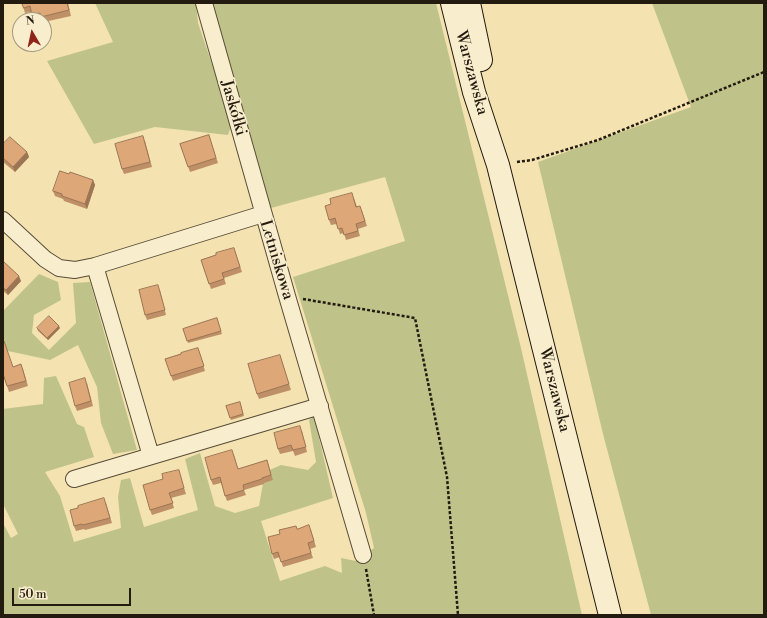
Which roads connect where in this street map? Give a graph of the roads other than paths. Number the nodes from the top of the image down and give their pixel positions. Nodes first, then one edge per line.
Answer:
1 (204, 3) edge
2 (452, 3) edge
3 (469, 3) edge
4 (498, 166) junction
5 (263, 214) junction
6 (3, 220) edge
7 (94, 266) junction
8 (320, 406) junction
9 (151, 456) junction
10 (74, 479) dead end
11 (364, 555) road end
12 (610, 615) edge

1 - 5 street, Jaskółki
2 - 4 street, Warszawska
3 - 4 street, Warszawska
4 - 12 street, Warszawska
5 - 7 street, Letniskowa
5 - 8 street, Letniskowa
6 - 7 street, Letniskowa
7 - 9 street
8 - 9 street
8 - 11 street, Letniskowa
9 - 10 street

